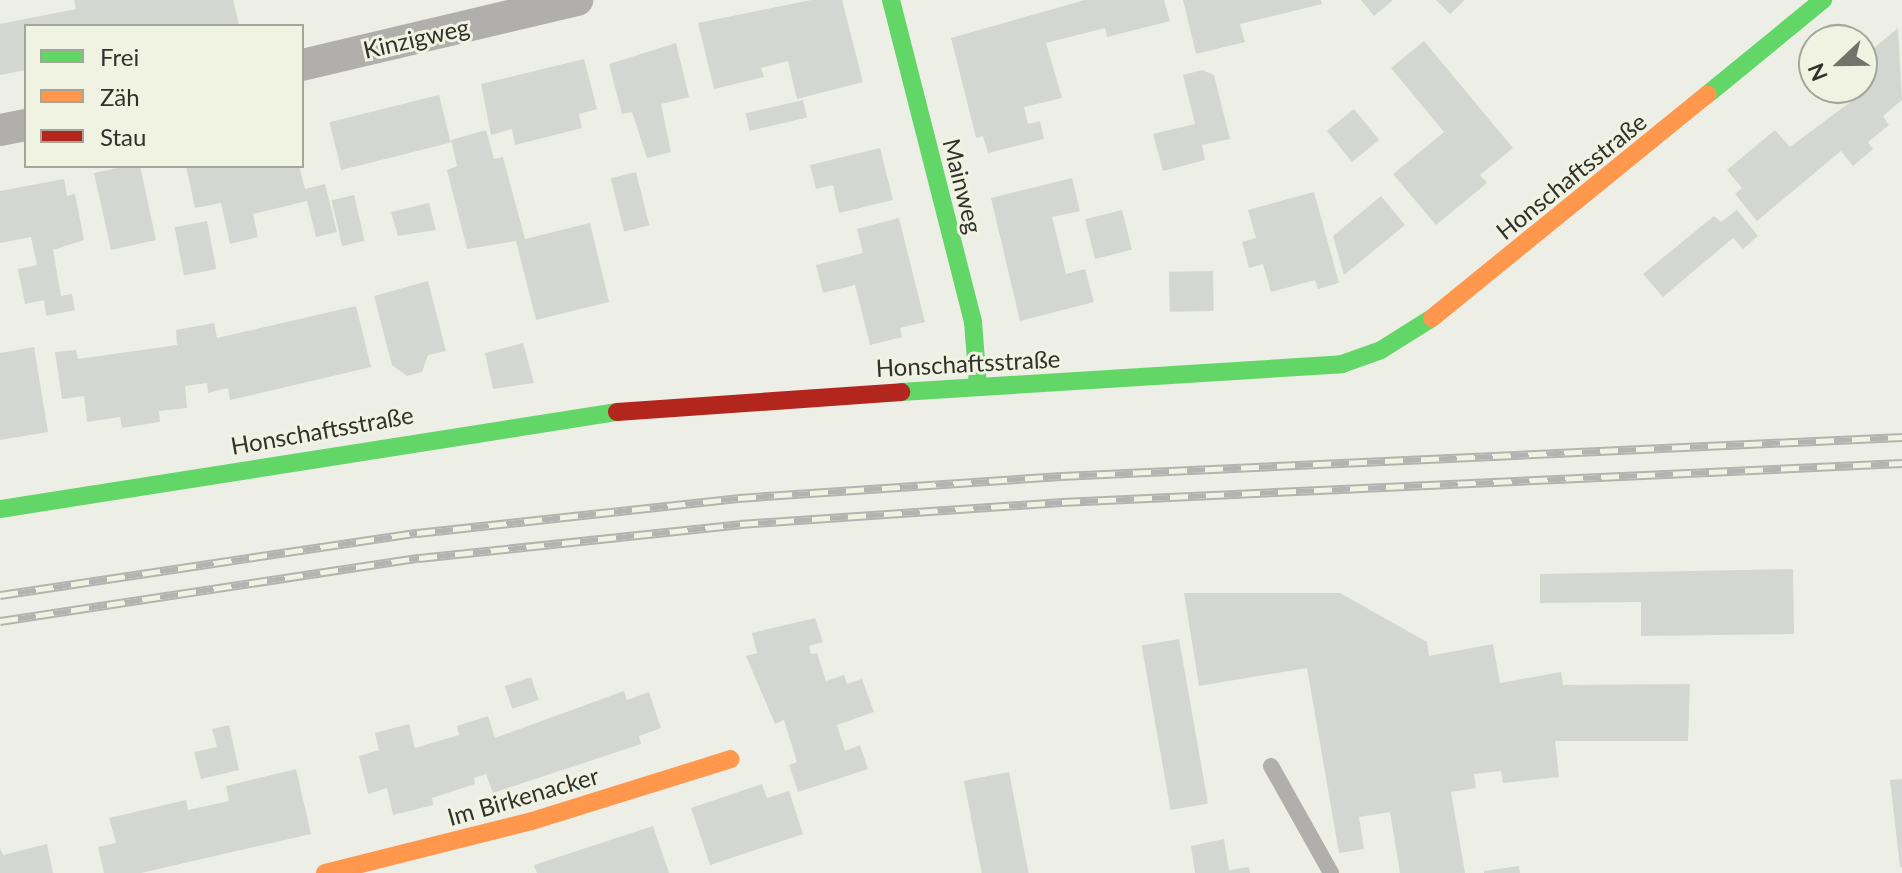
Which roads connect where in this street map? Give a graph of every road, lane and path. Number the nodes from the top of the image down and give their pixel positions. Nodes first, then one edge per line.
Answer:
1 (577, 0) edge
2 (891, 0) edge
3 (1823, 0) edge
4 (304, 65) edge
5 (24, 125) edge
6 (0, 130) edge
7 (978, 385) junction
8 (0, 509) edge
9 (731, 759) dead end
10 (1271, 766) dead end
11 (325, 873) edge
12 (1331, 873) edge

1 - 4 street, Kinzigweg
2 - 7 street, Mainweg
3 - 7 street, Honschaftsstraße
5 - 6 street
7 - 8 street, Honschaftsstraße
9 - 11 street, Im Birkenacker
10 - 12 lane

